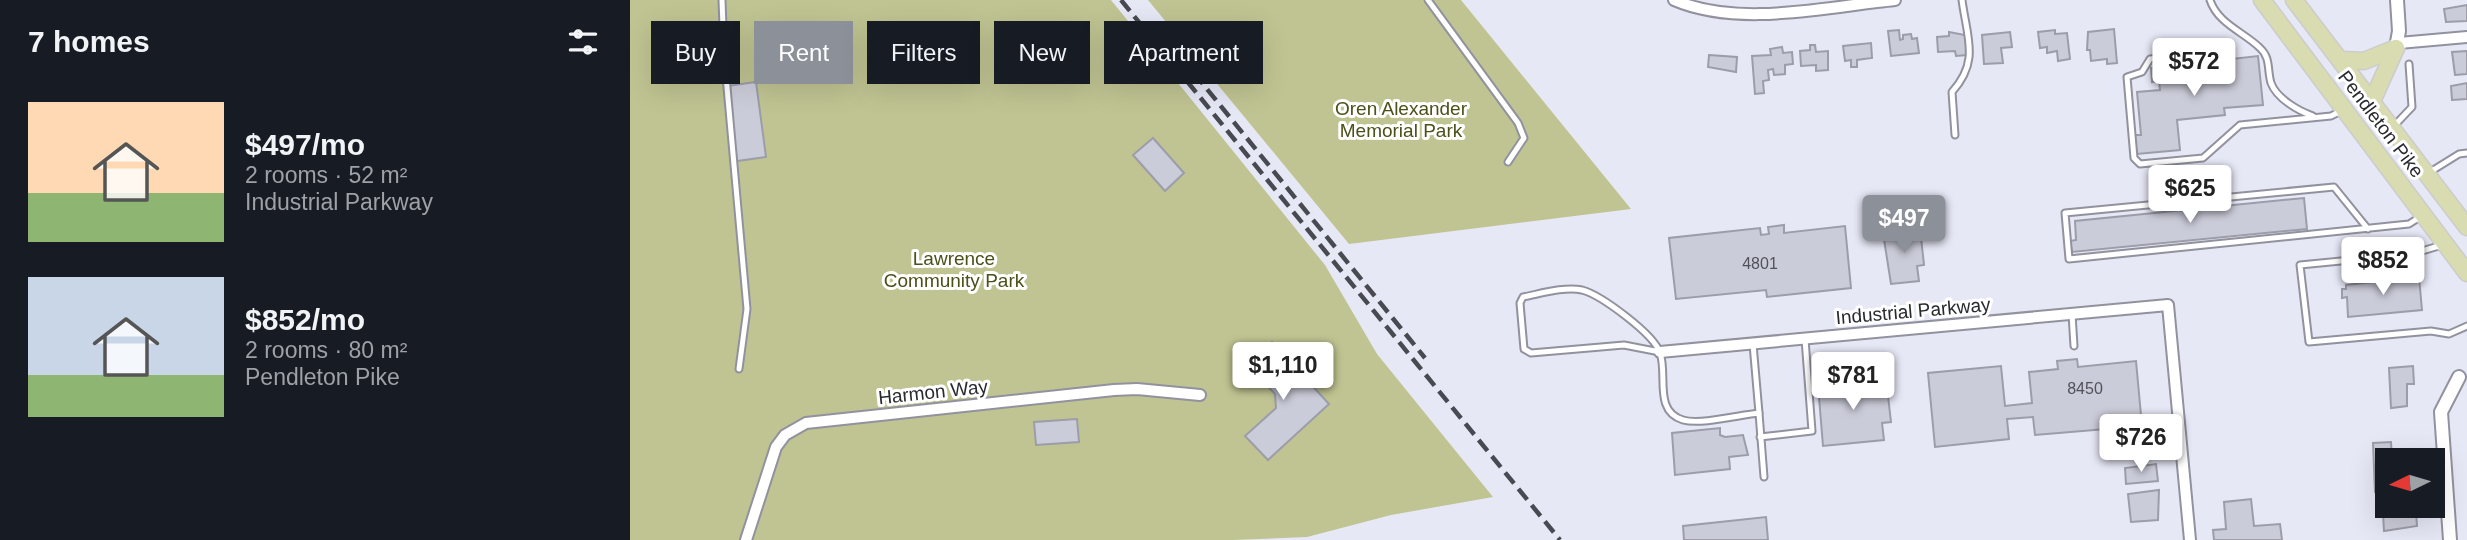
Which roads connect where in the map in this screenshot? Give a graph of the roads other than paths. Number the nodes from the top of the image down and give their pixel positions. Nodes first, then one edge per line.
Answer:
1 (722, 0) edge
2 (1428, 0) edge
3 (1674, 0) edge
4 (1895, 0) edge
5 (1962, 0) edge
6 (2210, 0) edge
7 (2262, 0) edge
8 (2294, 0) edge
9 (2398, 0) edge
10 (2467, 37) edge
11 (2397, 46) junction
12 (2175, 56) dead end
13 (2342, 60) junction
14 (2409, 64) dead end
15 (2373, 99) junction
16 (2344, 109) junction
17 (2316, 117) junction
18 (2394, 126) junction
19 (1955, 135) dead end
20 (2467, 153) edge
21 (1508, 162) dead end
22 (2427, 173) junction
23 (2423, 215) junction
24 (2467, 227) edge
25 (2368, 229) junction
26 (2445, 244) junction
27 (2467, 273) edge
28 (2072, 314) junction
29 (2467, 326) edge
30 (1805, 339) junction
31 (1753, 344) junction
32 (2074, 346) dead end
33 (1660, 352) junction
34 (739, 369) dead end
35 (2459, 377) dead end
36 (1200, 395) dead end
37 (1759, 413) junction
38 (1760, 437) junction
39 (1764, 477) dead end
40 (746, 540) edge
41 (2190, 540) edge
42 (2450, 540) edge

1 - 34 lane
2 - 21 lane
3 - 4 street
5 - 19 lane
6 - 17 lane
7 - 16 main road, Pendleton Pike
8 - 13 main road, Pendleton Pike
9 - 11 street
10 - 11 street
11 - 13 main road
11 - 15 main road
12 - 17 lane
13 - 15 main road, Pendleton Pike
14 - 18 lane
15 - 18 main road, Pendleton Pike
16 - 17 lane
16 - 23 main road, Pendleton Pike
18 - 22 main road, Pendleton Pike
20 - 22 lane
22 - 24 main road, Pendleton Pike
23 - 25 lane
23 - 26 main road, Pendleton Pike
25 - 25 lane
26 - 27 main road, Pendleton Pike
26 - 29 lane
28 - 30 street, Industrial Parkway
28 - 32 lane
28 - 41 street, Industrial Parkway
30 - 31 street, Industrial Parkway
30 - 38 lane
31 - 33 street, Industrial Parkway
31 - 37 lane
33 - 33 lane
33 - 37 lane
35 - 42 street
36 - 40 street, Harmon Way
37 - 38 lane
38 - 39 lane

